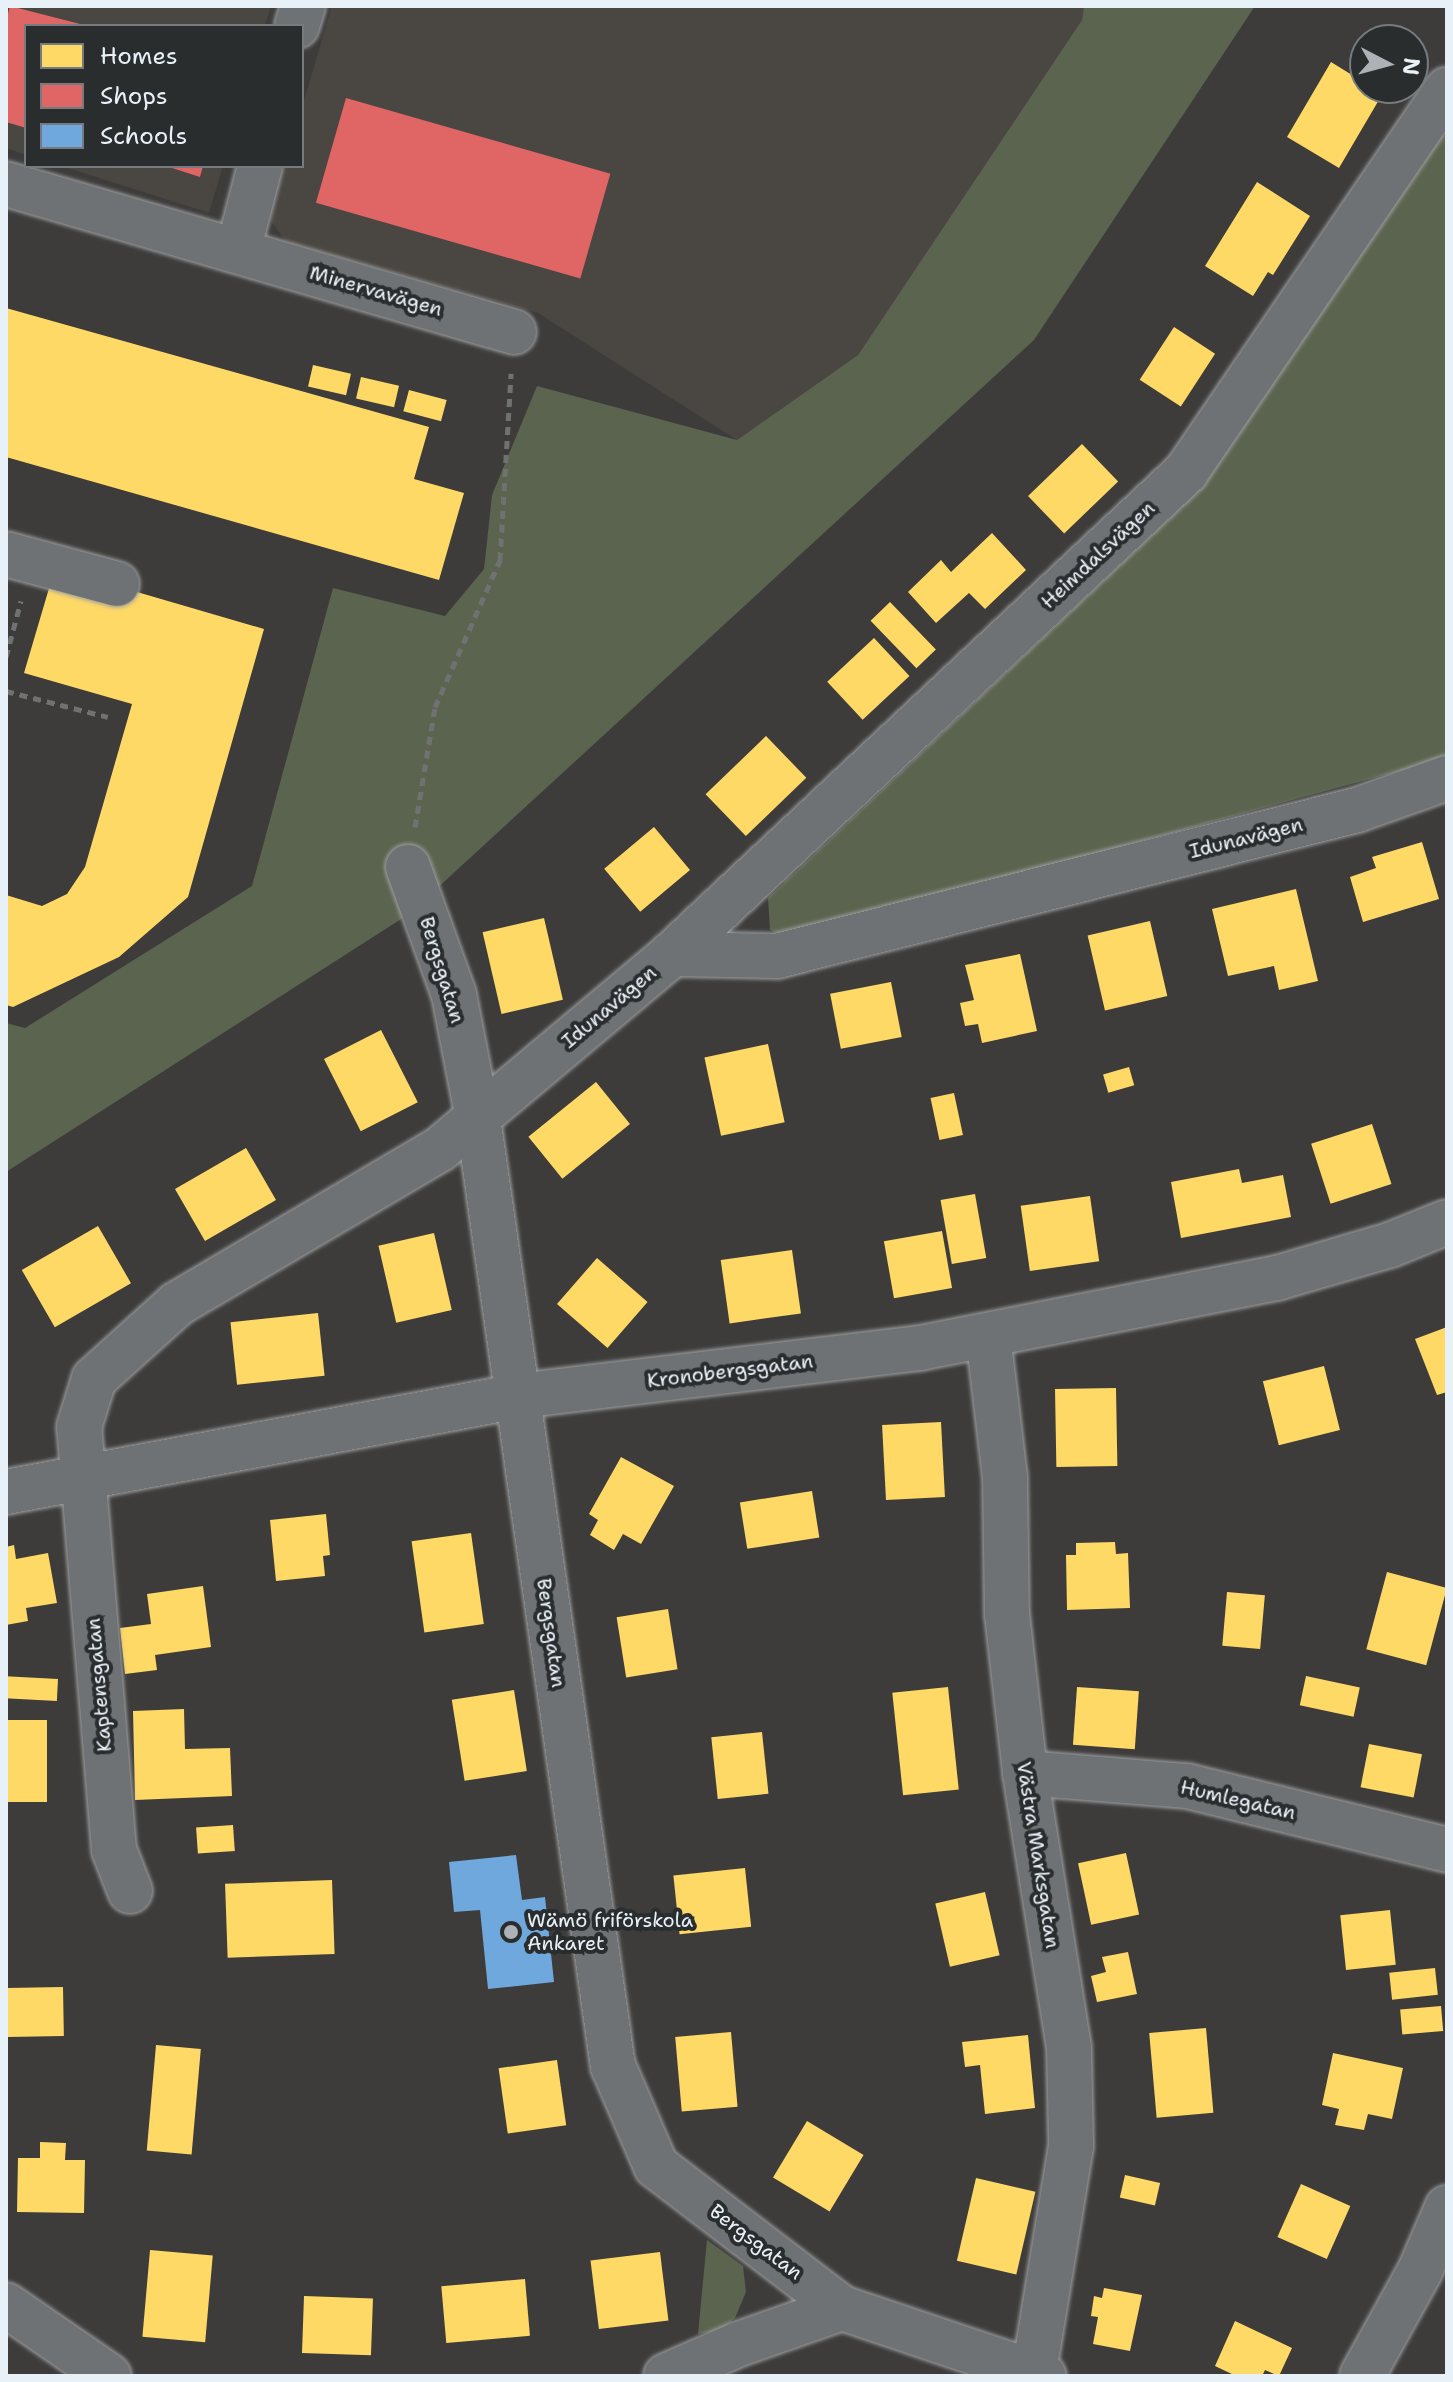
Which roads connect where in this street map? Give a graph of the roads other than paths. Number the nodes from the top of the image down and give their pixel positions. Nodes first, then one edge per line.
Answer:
1 (1447, 90) edge
2 (259, 168) edge
3 (6, 184) edge
4 (238, 251) junction
5 (514, 332) road end
6 (18, 558) edge
7 (117, 584) dead end
8 (1447, 778) edge
9 (408, 867) road end
10 (672, 954) junction
11 (478, 1118) junction
12 (1447, 1222) edge
13 (988, 1335) junction
14 (518, 1396) junction
15 (80, 1477) junction
16 (6, 1492) edge
17 (1025, 1773) junction
18 (1447, 1850) edge
19 (130, 1891) dead end
20 (1447, 2208) edge
21 (6, 2305) edge
22 (842, 2308) junction
23 (1039, 2374) edge
24 (109, 2376) edge
25 (666, 2376) edge
26 (1362, 2376) edge

1 - 10 street, Heimdalsvägen
2 - 4 street
3 - 4 street, Minervavägen
4 - 5 street, Minervavägen
6 - 7 street
8 - 10 street, Idunavägen
9 - 11 street, Bergsgatan
10 - 11 street, Idunavägen
11 - 14 street, Bergsgatan
11 - 15 street, Idunavägen
12 - 13 street, Kronobergsgatan
13 - 14 street, Kronobergsgatan
13 - 17 street, Västra Marksgatan
14 - 15 street, Kronobergsgatan
14 - 22 street, Bergsgatan
15 - 16 street, Kronobergsgatan
15 - 19 street, Kaptensgatan
17 - 18 street, Humlegatan
17 - 23 street, Västra Marksgatan
20 - 26 street
21 - 24 street
22 - 23 street, Bergsgatan
22 - 25 street

